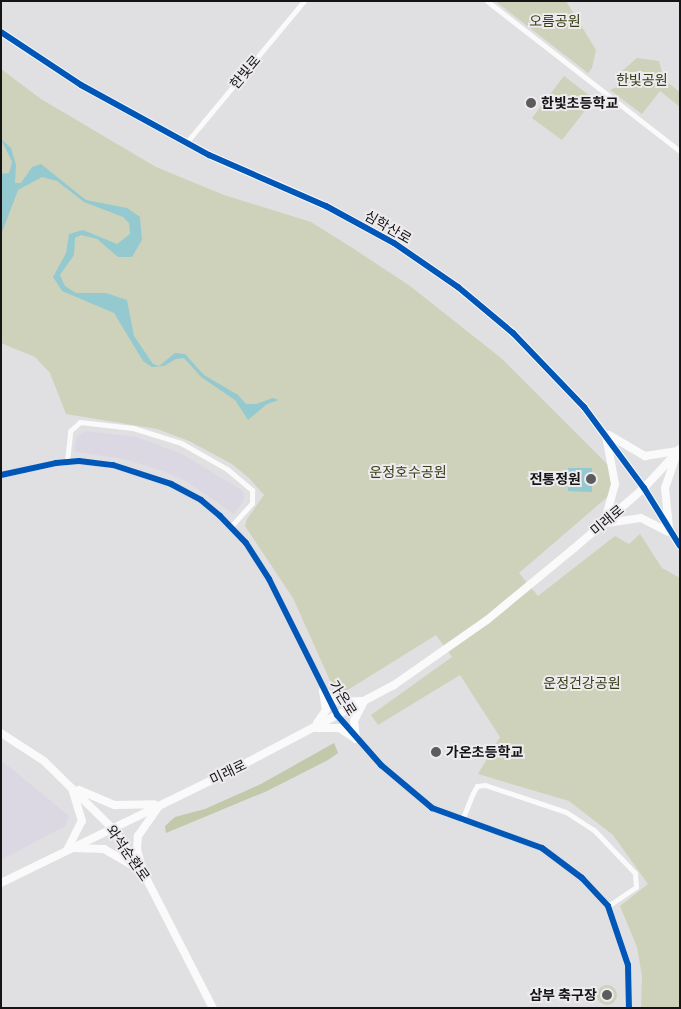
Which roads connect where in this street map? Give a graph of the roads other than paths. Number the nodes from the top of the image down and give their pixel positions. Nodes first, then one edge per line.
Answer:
1 (304, 1) edge
2 (487, 1) edge
3 (1, 32) edge
4 (186, 143) junction
5 (680, 152) edge
6 (605, 432) junction
7 (679, 450) edge
8 (67, 462) junction
9 (1, 475) edge
10 (644, 488) junction
11 (604, 524) junction
12 (231, 526) junction
13 (670, 533) junction
14 (680, 546) edge
15 (323, 691) junction
16 (365, 700) junction
17 (338, 715) junction
18 (314, 728) junction
19 (1, 732) edge
20 (356, 739) junction
21 (71, 786) junction
22 (160, 804) junction
23 (462, 820) junction
24 (112, 828) junction
25 (67, 849) junction
26 (144, 874) junction
27 (1, 883) edge
28 (608, 906) junction
29 (213, 1008) edge
30 (629, 1008) edge

1 - 4 street, 한빛로
2 - 5 street
3 - 4 street, 심학산로
4 - 6 street, 심학산로
6 - 7 street
6 - 10 street, 심학산로
6 - 11 street
7 - 10 street, 미래로
7 - 13 street
8 - 9 street, 가온로
8 - 12 street, 가온로
8 - 12 street
10 - 11 street, 미래로
10 - 13 street, 심학산로
11 - 13 street
11 - 16 street, 미래로
12 - 15 street, 가온로
13 - 14 street, 심학산로
15 - 16 street
15 - 17 street, 가온로
15 - 18 street
16 - 17 street, 미래로
16 - 20 street
17 - 18 street, 미래로
17 - 20 street, 가온로
18 - 20 street
18 - 22 street, 미래로
19 - 21 street, 와석순환로
20 - 23 street, 가온로
21 - 22 street
21 - 24 street, 와석순환로
21 - 25 street
22 - 24 street, 미래로
22 - 26 street
23 - 28 street, 가온로
23 - 28 street
24 - 25 street, 미래로
24 - 26 street, 와석순환로
25 - 26 street
25 - 27 street, 미래로
26 - 29 street, 와석순환로
28 - 30 street, 가온로

